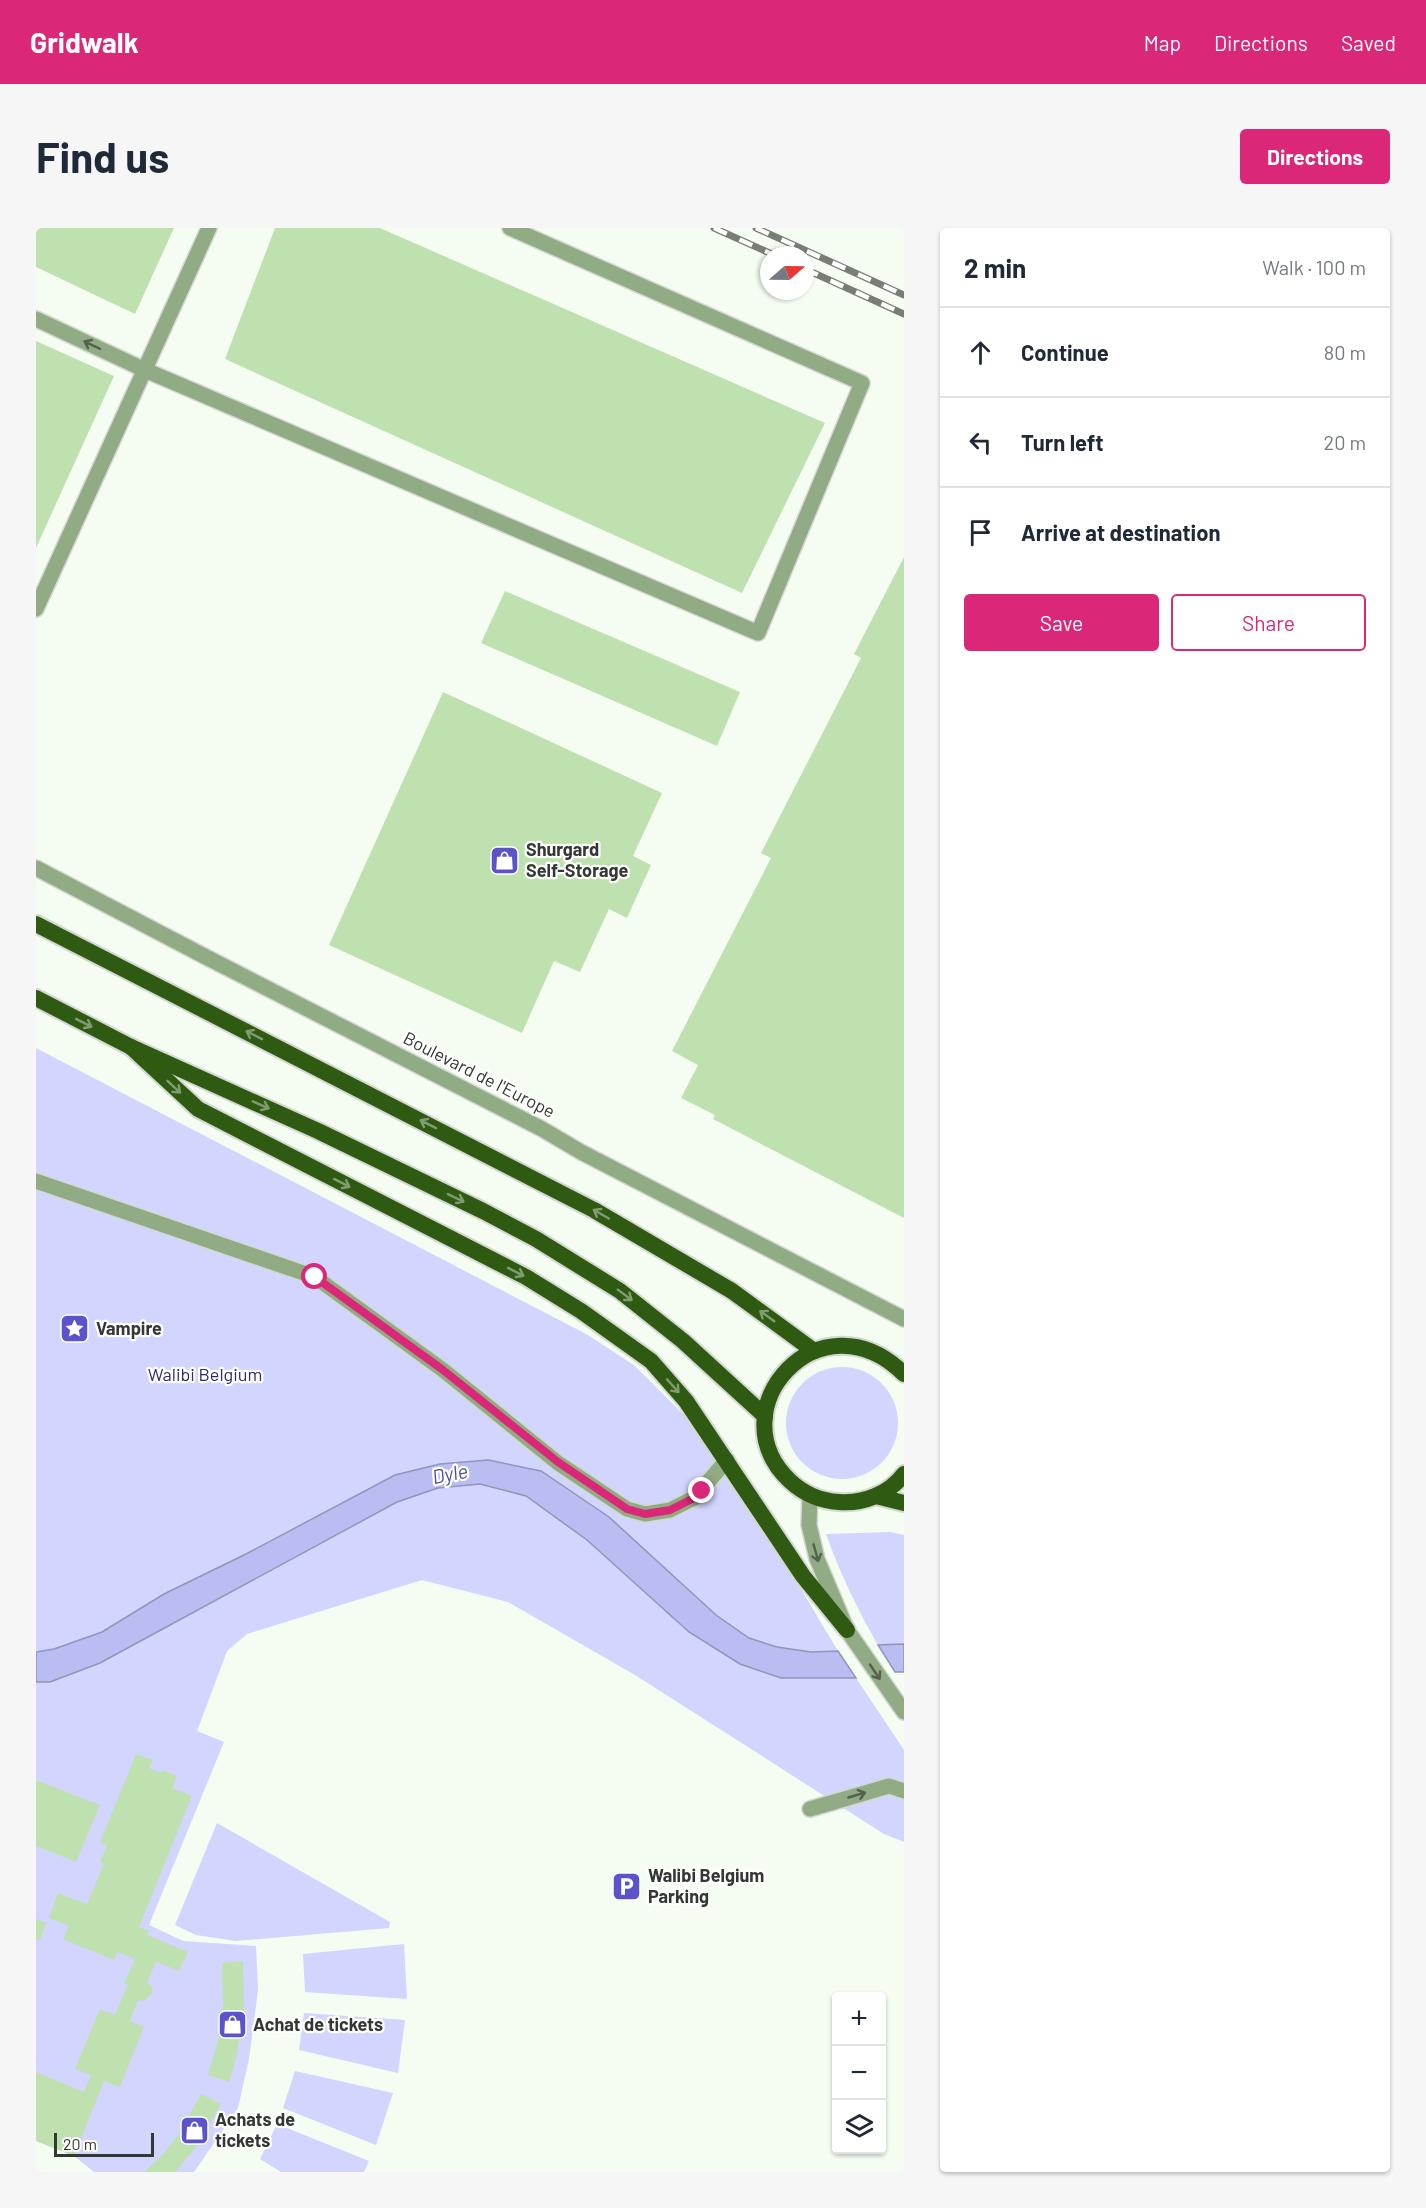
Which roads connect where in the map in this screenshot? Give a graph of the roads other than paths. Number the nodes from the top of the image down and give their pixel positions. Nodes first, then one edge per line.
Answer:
1 (209, 228) edge
2 (510, 228) edge
3 (36, 319) edge
4 (145, 370) junction
5 (36, 609) edge
6 (36, 868) edge
7 (36, 924) edge
8 (36, 998) edge
9 (131, 1047) junction
10 (36, 1181) edge
11 (904, 1319) edge
12 (814, 1351) junction
13 (904, 1374) edge
14 (765, 1416) junction
15 (727, 1460) junction
16 (904, 1474) edge
17 (810, 1495) junction
18 (876, 1496) junction
19 (904, 1503) edge
20 (847, 1630) junction
21 (904, 1712) edge
22 (904, 1791) edge
23 (810, 1809) dead end

1 - 4 street
2 - 4 street
4 -> 3 street
4 - 5 street
6 - 11 street, Boulevard de l'Europe
12 -> 7 highway
8 -> 9 highway
9 -> 14 highway
9 -> 15 highway
10 - 15 street
12 - 13 highway
12 - 14 highway
14 - 17 highway
15 - 20 highway
16 - 18 highway
17 - 18 highway
17 -> 20 street
18 - 19 highway
20 -> 21 street
23 -> 22 street

